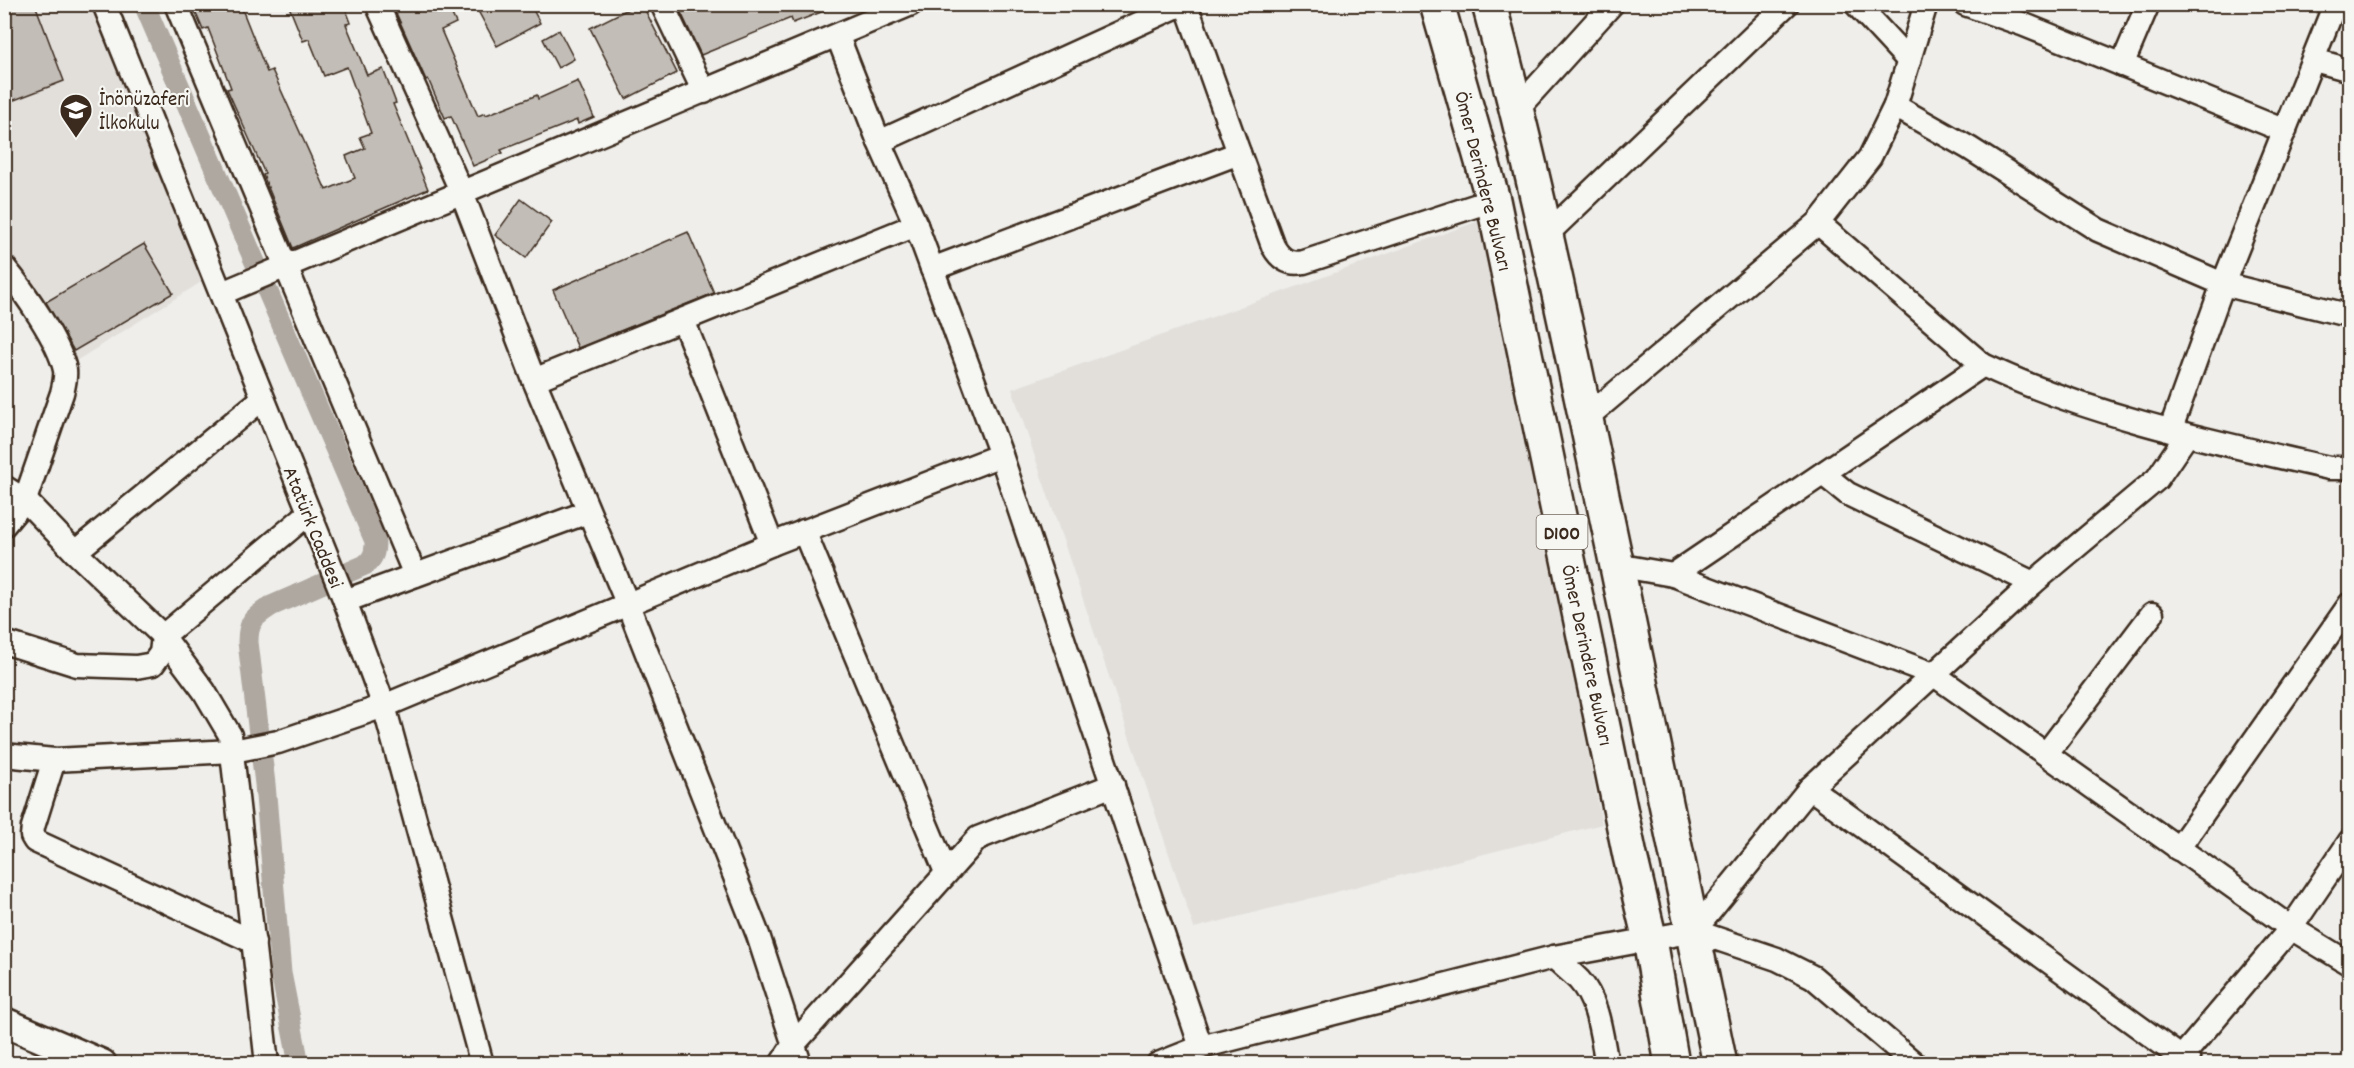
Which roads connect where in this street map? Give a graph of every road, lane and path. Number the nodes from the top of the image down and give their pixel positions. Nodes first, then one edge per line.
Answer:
1 (104, 4) edge
2 (176, 4) edge
3 (377, 4) edge
4 (663, 4) edge
5 (911, 4) edge
6 (1184, 4) edge
7 (1437, 4) edge
8 (1489, 4) edge
9 (1612, 4) edge
10 (1787, 4) edge
11 (1856, 4) edge
12 (1926, 4) edge
13 (1965, 4) edge
14 (2148, 4) edge
15 (2335, 4) edge
16 (838, 37) junction
17 (2314, 60) junction
18 (1909, 61) junction
19 (2122, 65) junction
20 (2349, 70) edge
21 (705, 92) junction
22 (1895, 106) junction
23 (1518, 109) junction
24 (2285, 130) junction
25 (879, 142) junction
26 (1239, 153) junction
27 (462, 193) junction
28 (1493, 200) junction
29 (1818, 223) junction
30 (916, 225) junction
31 (1546, 235) junction
32 (4, 267) edge
33 (286, 267) junction
34 (932, 269) junction
35 (2223, 284) junction
36 (222, 293) junction
37 (2349, 313) edge
38 (683, 320) junction
39 (1983, 365) junction
40 (534, 380) junction
41 (262, 399) junction
42 (1586, 418) junction
43 (2178, 433) junction
44 (1001, 455) junction
45 (2349, 468) edge
46 (1823, 474) junction
47 (4, 487) edge
48 (25, 500) junction
49 (588, 512) junction
50 (309, 513) junction
51 (4, 525) edge
52 (804, 531) junction
53 (772, 544) junction
54 (75, 552) junction
55 (1616, 566) junction
56 (415, 575) junction
57 (1673, 575) junction
58 (2033, 583) junction
59 (345, 602) junction
60 (2349, 604) edge
61 (628, 605) junction
62 (2152, 614) dead end
63 (163, 636) junction
64 (7, 650) edge
65 (1934, 674) junction
66 (384, 706) junction
67 (233, 751) junction
68 (2046, 754) junction
69 (4, 755) edge
70 (54, 760) junction
71 (1113, 785) junction
72 (1810, 789) junction
73 (2349, 841) edge
74 (2178, 849) junction
75 (946, 872) junction
76 (2291, 928) junction
77 (1694, 931) junction
78 (1650, 940) junction
79 (255, 942) junction
80 (1554, 957) junction
81 (2349, 964) edge
82 (4, 1022) edge
83 (1201, 1047) junction
84 (797, 1054) edge
85 (2183, 1061) edge
86 (102, 1064) edge
87 (267, 1064) edge
88 (482, 1064) edge
89 (781, 1064) edge
90 (1158, 1064) edge
91 (1607, 1064) edge
92 (1672, 1064) edge
93 (1720, 1064) edge
94 (1915, 1064) edge

1 - 36 street, Atatürk Caddesi
2 - 33 street
3 - 27 street
4 - 21 street
5 - 16 street
6 - 25 street
6 - 26 street
7 - 28 highway, Ömer Derindere Bulvarı / D100
8 - 23 highway, D100
9 - 23 street
10 - 31 street
11 - 18 street
12 - 18 street
13 - 19 street
14 - 19 street
15 - 17 street
16 - 21 street
16 - 25 street
17 - 20 street
17 - 24 street
18 - 22 street
19 - 24 street
21 - 27 street
22 - 29 street
22 - 35 street
23 - 31 highway, D100
24 - 35 street
25 - 30 street
26 - 28 street
26 - 34 street
27 - 33 street
27 - 40 street
28 - 78 highway, Ömer Derindere Bulvarı / D100
29 - 39 street
29 - 42 street
30 - 34 street
30 - 38 street
31 - 42 highway, D100
32 - 48 street
33 - 36 street
33 - 56 street
34 - 44 street
35 - 37 street
35 - 43 street
36 - 41 street, Atatürk Caddesi
38 - 40 street
38 - 53 street
39 - 43 street
39 - 46 street
40 - 49 street
41 - 50 street, Atatürk Caddesi
41 - 54 street
42 - 55 highway, D100
43 - 45 street
43 - 58 street
44 - 52 street
44 - 71 street
46 - 57 street
46 - 58 street
47 - 48 street
48 - 51 street
48 - 54 street
49 - 56 street
49 - 61 street
50 - 59 street, Atatürk Caddesi
50 - 63 street
52 - 53 street
52 - 75 street
53 - 61 street
54 - 63 street
55 - 57 street
55 - 77 highway, D100
56 - 59 street
57 - 65 street
58 - 65 street
59 - 66 street, Atatürk Caddesi
60 - 74 street
61 - 66 street
61 - 84 street
62 - 68 street
63 - 64 street
63 - 67 street
65 - 68 street
65 - 72 street
66 - 67 street
66 - 88 street, Atatürk Caddesi
67 - 70 street
67 - 79 street
68 - 74 street
69 - 70 street
70 - 79 street
71 - 75 street
71 - 83 street
72 - 77 street
72 - 85 street
73 - 76 street
74 - 76 street
75 - 84 street
76 - 81 street
76 - 85 street
77 - 78 street
77 - 93 highway, D100
77 - 94 street
78 - 80 street
78 - 92 highway, Ömer Derindere Bulvarı / D100
79 - 87 street
80 - 83 street
80 - 91 street
82 - 86 main road
83 - 90 street
84 - 89 street

